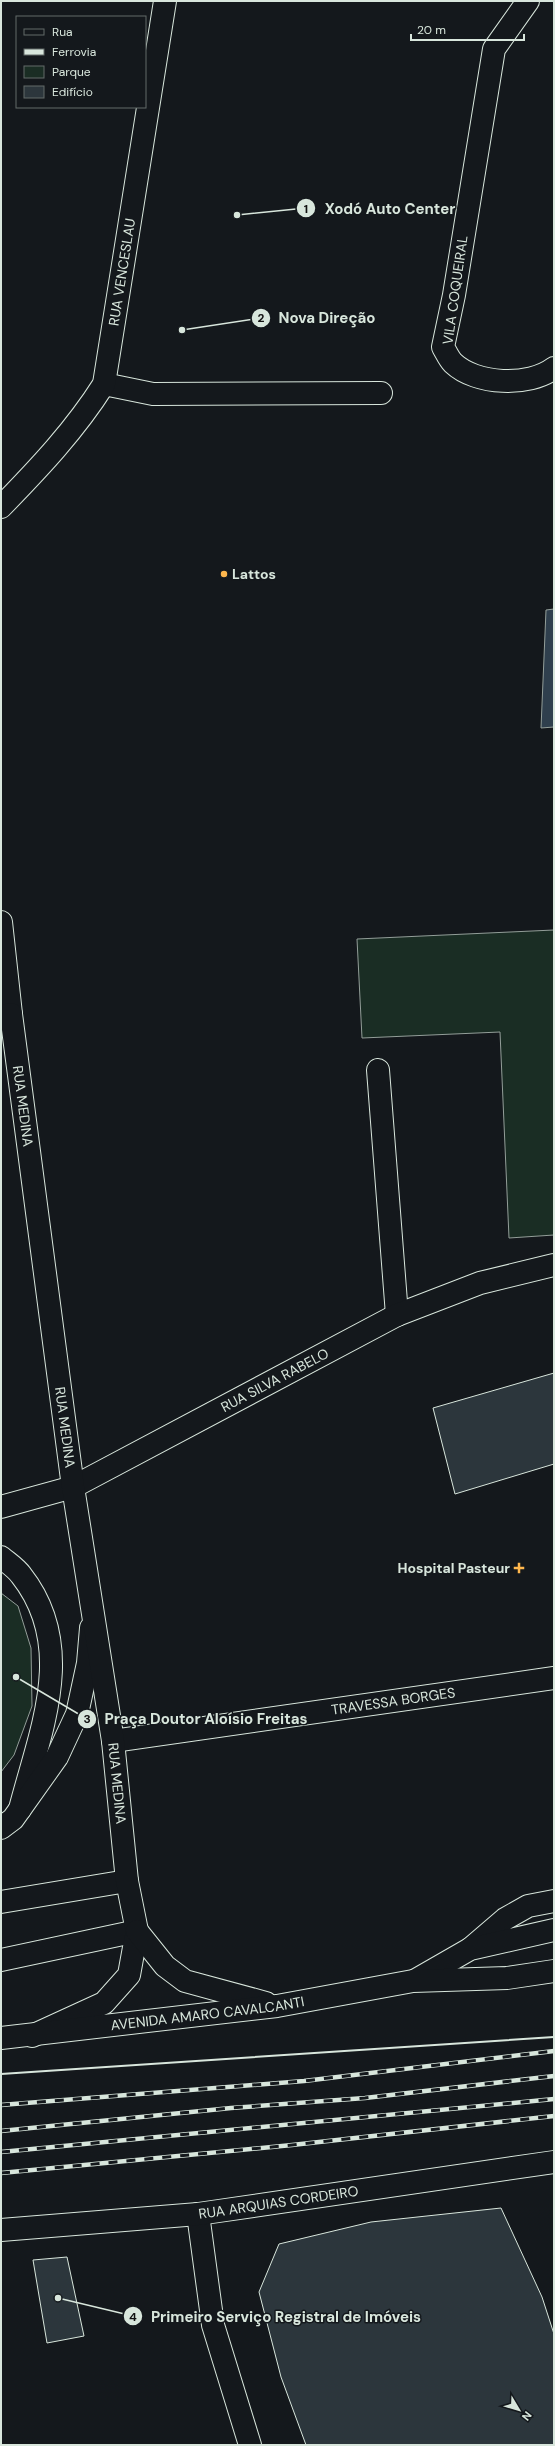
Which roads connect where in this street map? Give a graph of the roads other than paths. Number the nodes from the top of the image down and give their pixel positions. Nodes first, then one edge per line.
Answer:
1 (165, 1) edge
2 (528, 1) edge
3 (554, 368) edge
4 (104, 384) junction
5 (381, 393) dead end
6 (1, 507) edge
7 (1, 922) edge
8 (6, 1015) edge
9 (378, 1070) dead end
10 (554, 1265) edge
11 (397, 1315) junction
12 (73, 1487) junction
13 (1, 1507) edge
14 (1, 1557) edge
15 (92, 1607) junction
16 (554, 1678) edge
17 (114, 1741) junction
18 (20, 1809) junction
19 (1, 1828) edge
20 (128, 1881) junction
21 (554, 1901) edge
22 (1, 1902) edge
23 (554, 1930) edge
24 (136, 1931) junction
25 (470, 1949) junction
26 (1, 1960) edge
27 (554, 1961) edge
28 (554, 1971) edge
29 (508, 1978) junction
30 (414, 1981) junction
31 (277, 2006) junction
32 (32, 2036) junction
33 (1, 2038) edge
34 (554, 2162) edge
35 (198, 2214) junction
36 (1, 2230) edge
37 (250, 2445) edge

1 - 4 street, RUA VENCESLAU
2 - 3 street, VILA COQUEIRAL
4 - 5 street
4 - 6 street, RUA VENCESLAU
7 - 8 street, RUA MEDINA
8 - 12 street, RUA MEDINA
9 - 11 street
10 - 11 street, RUA SILVA RABELO
11 - 12 street, RUA SILVA RABELO
12 - 13 street, RUA SILVA RABELO
12 - 15 street, RUA MEDINA
14 - 18 street
15 - 17 street, RUA MEDINA
15 - 18 street
16 - 17 street, TRAVESSA BORGES
17 - 20 street, RUA MEDINA
18 - 19 street
20 - 22 street
20 - 24 street, RUA MEDINA
21 - 25 street
23 - 25 street, AVENIDA AMARO CAVALCANTI
24 - 26 street
24 - 31 street, RUA MEDINA
24 - 32 street, RUA MEDINA
25 - 30 street, AVENIDA AMARO CAVALCANTI
27 - 29 street
28 - 29 street, AVENIDA AMARO CAVALCANTI
29 - 30 street, AVENIDA AMARO CAVALCANTI
30 - 31 street, AVENIDA AMARO CAVALCANTI
31 - 32 street, AVENIDA AMARO CAVALCANTI
32 - 33 street, AVENIDA AMARO CAVALCANTI
34 - 35 street, RUA ARQUIAS CORDEIRO
35 - 36 street, RUA ARQUIAS CORDEIRO
35 - 37 street

